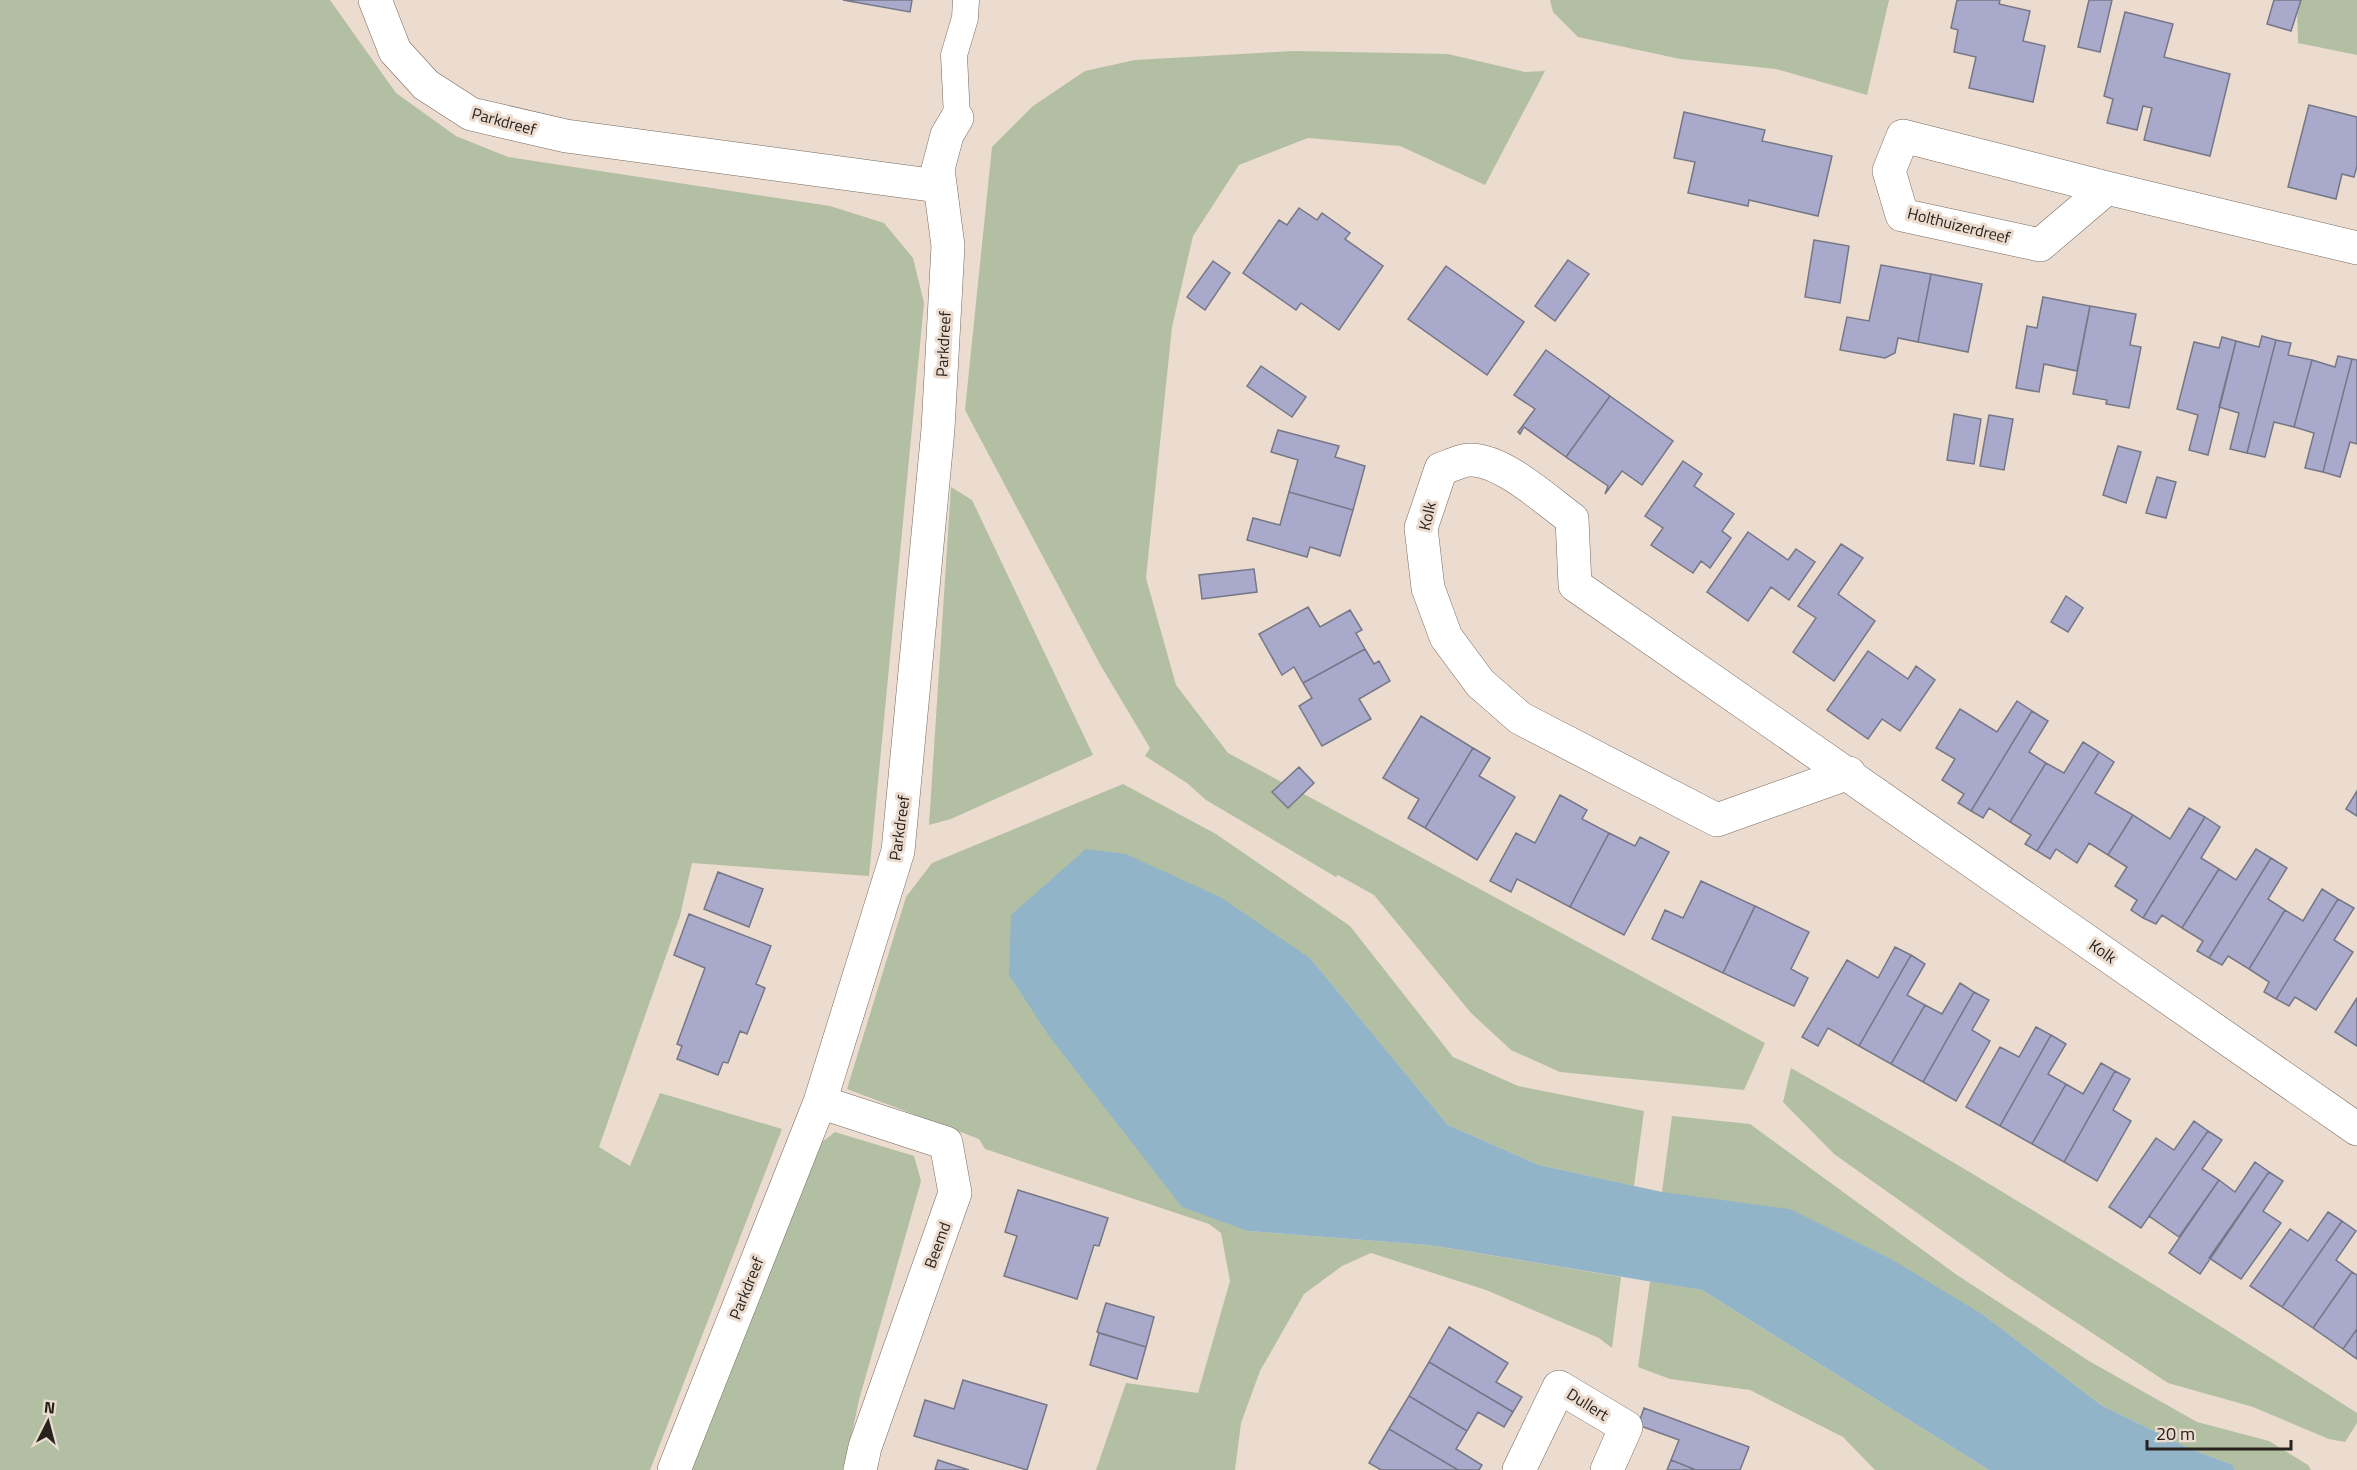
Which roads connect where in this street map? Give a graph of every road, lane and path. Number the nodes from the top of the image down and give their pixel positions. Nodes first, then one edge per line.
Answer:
1 (375, 0) edge
2 (966, 0) edge
3 (957, 118) joint
4 (938, 186) junction
5 (2106, 189) junction
6 (2357, 248) edge
7 (1849, 773) junction
8 (819, 1102) junction
9 (2357, 1129) edge
10 (674, 1470) edge
11 (860, 1470) edge
12 (1519, 1470) edge
13 (1607, 1470) edge

1 - 4 street, Parkdreef
2 - 3 lane
3 - 4 street, Parkdreef
4 - 8 street, Parkdreef
5 - 5 street, Holthuizerdreef
5 - 6 street, Holthuizerdreef
7 - 7 street, Kolk
7 - 9 street, Kolk
8 - 10 street, Parkdreef
8 - 11 street, Beemd
12 - 13 street, Dullert

